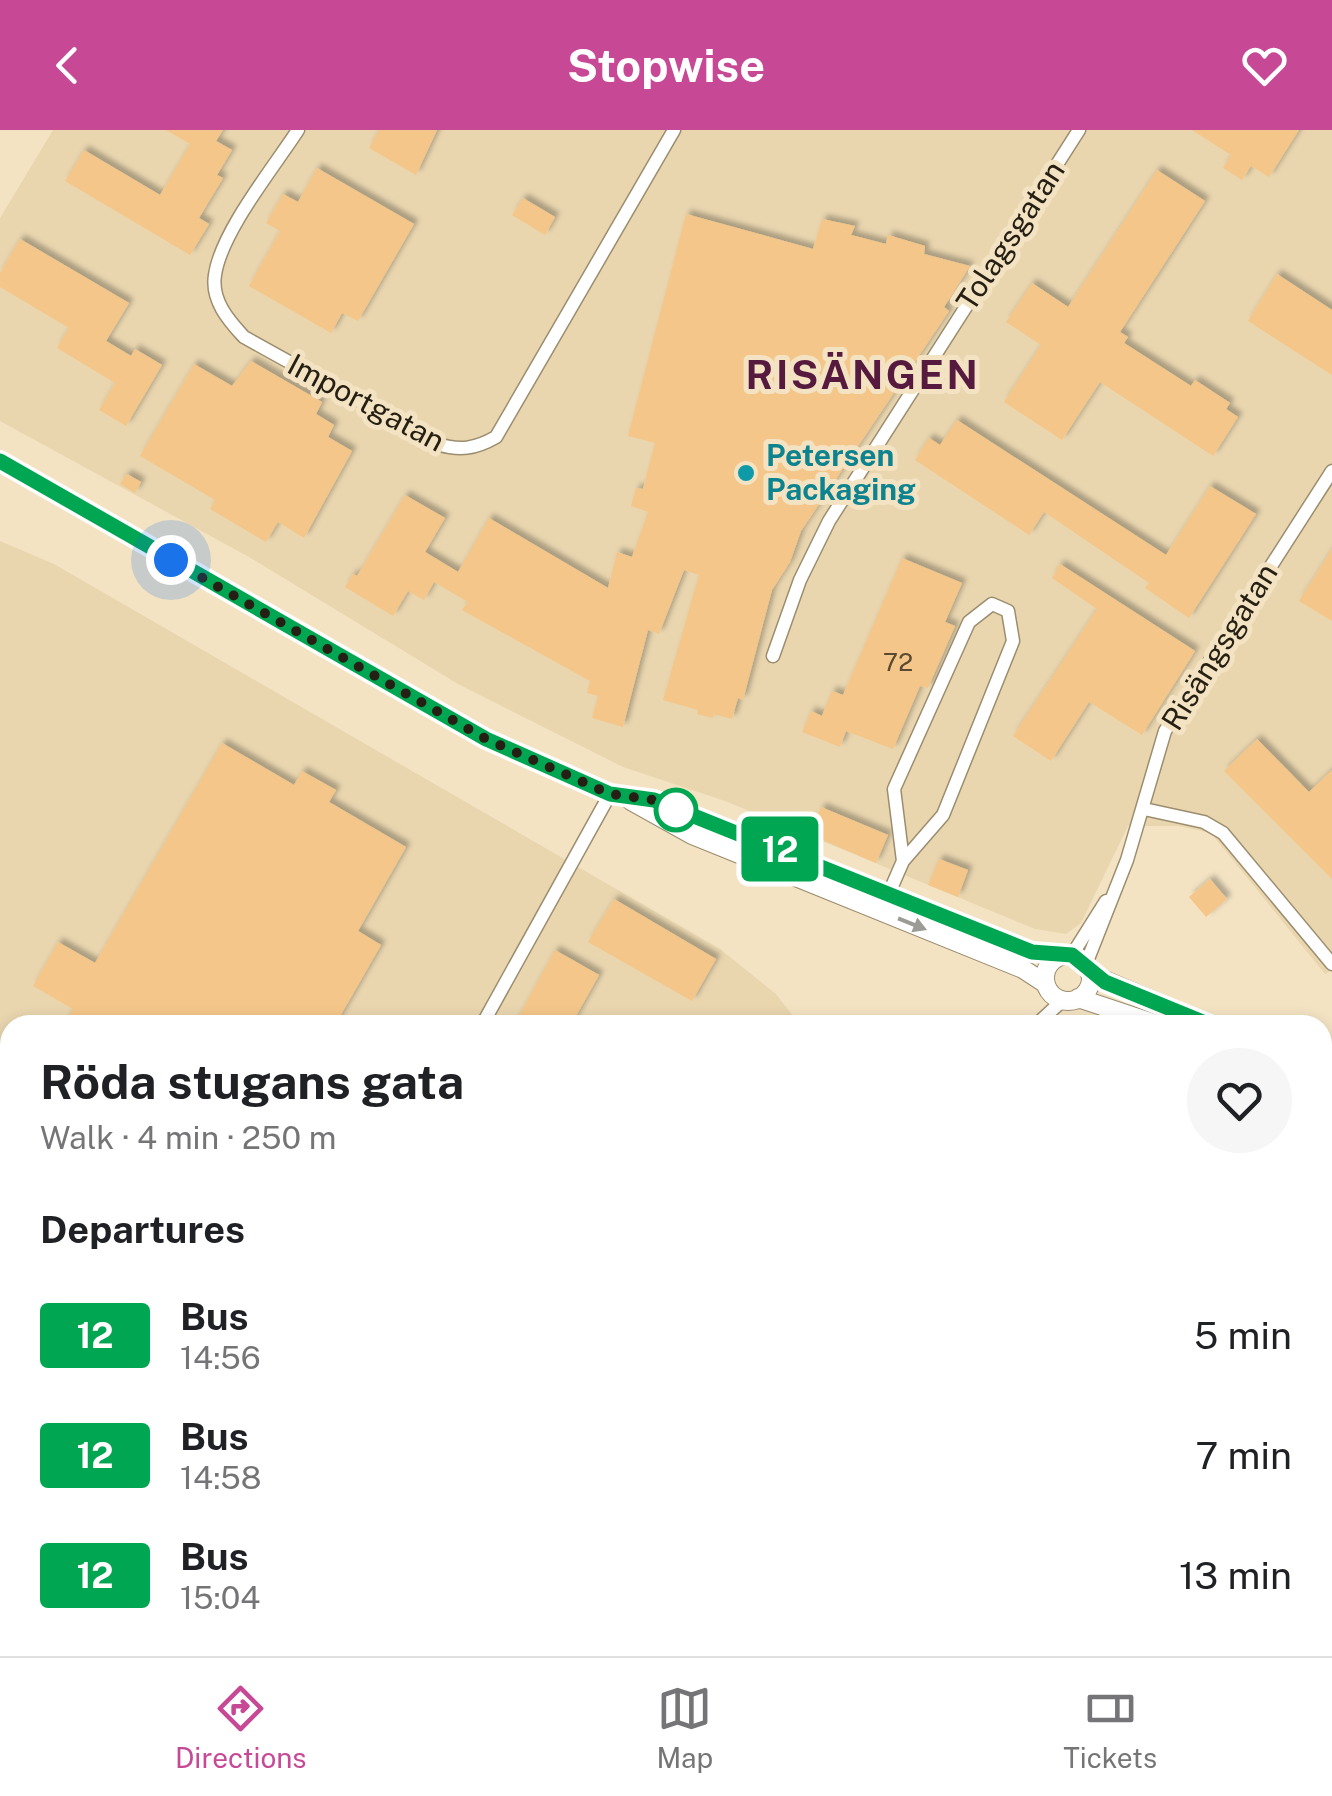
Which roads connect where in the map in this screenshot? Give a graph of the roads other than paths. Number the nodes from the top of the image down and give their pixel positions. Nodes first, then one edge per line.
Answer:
1 (298, 130) edge
2 (674, 130) edge
3 (1078, 130) edge
4 (0, 462) edge
5 (1332, 471) edge
6 (772, 656) dead end
7 (610, 794) junction
8 (631, 800) junction
9 (1144, 809) junction
10 (903, 860) junction
11 (889, 893) junction
12 (880, 911) junction
13 (1076, 962) junction
14 (1332, 964) edge
15 (1059, 994) junction
16 (488, 1015) edge
17 (1043, 1015) edge
18 (1127, 1015) edge
19 (1189, 1015) edge

1 - 2 street, Importgatan
3 - 6 street, Tolagsgatan
4 - 7 main road
5 - 9 street, Risängsgatan
7 - 8 main road
7 - 16 street
8 - 11 main road
8 - 12 main road
9 - 13 street, Risängsgatan
9 - 14 street
10 - 10 street
10 - 11 street
11 - 12 street
11 - 13 main road
12 -> 15 main road
13 - 15 main road
13 - 15 main road
13 - 19 main road
15 - 17 street
15 - 18 main road

